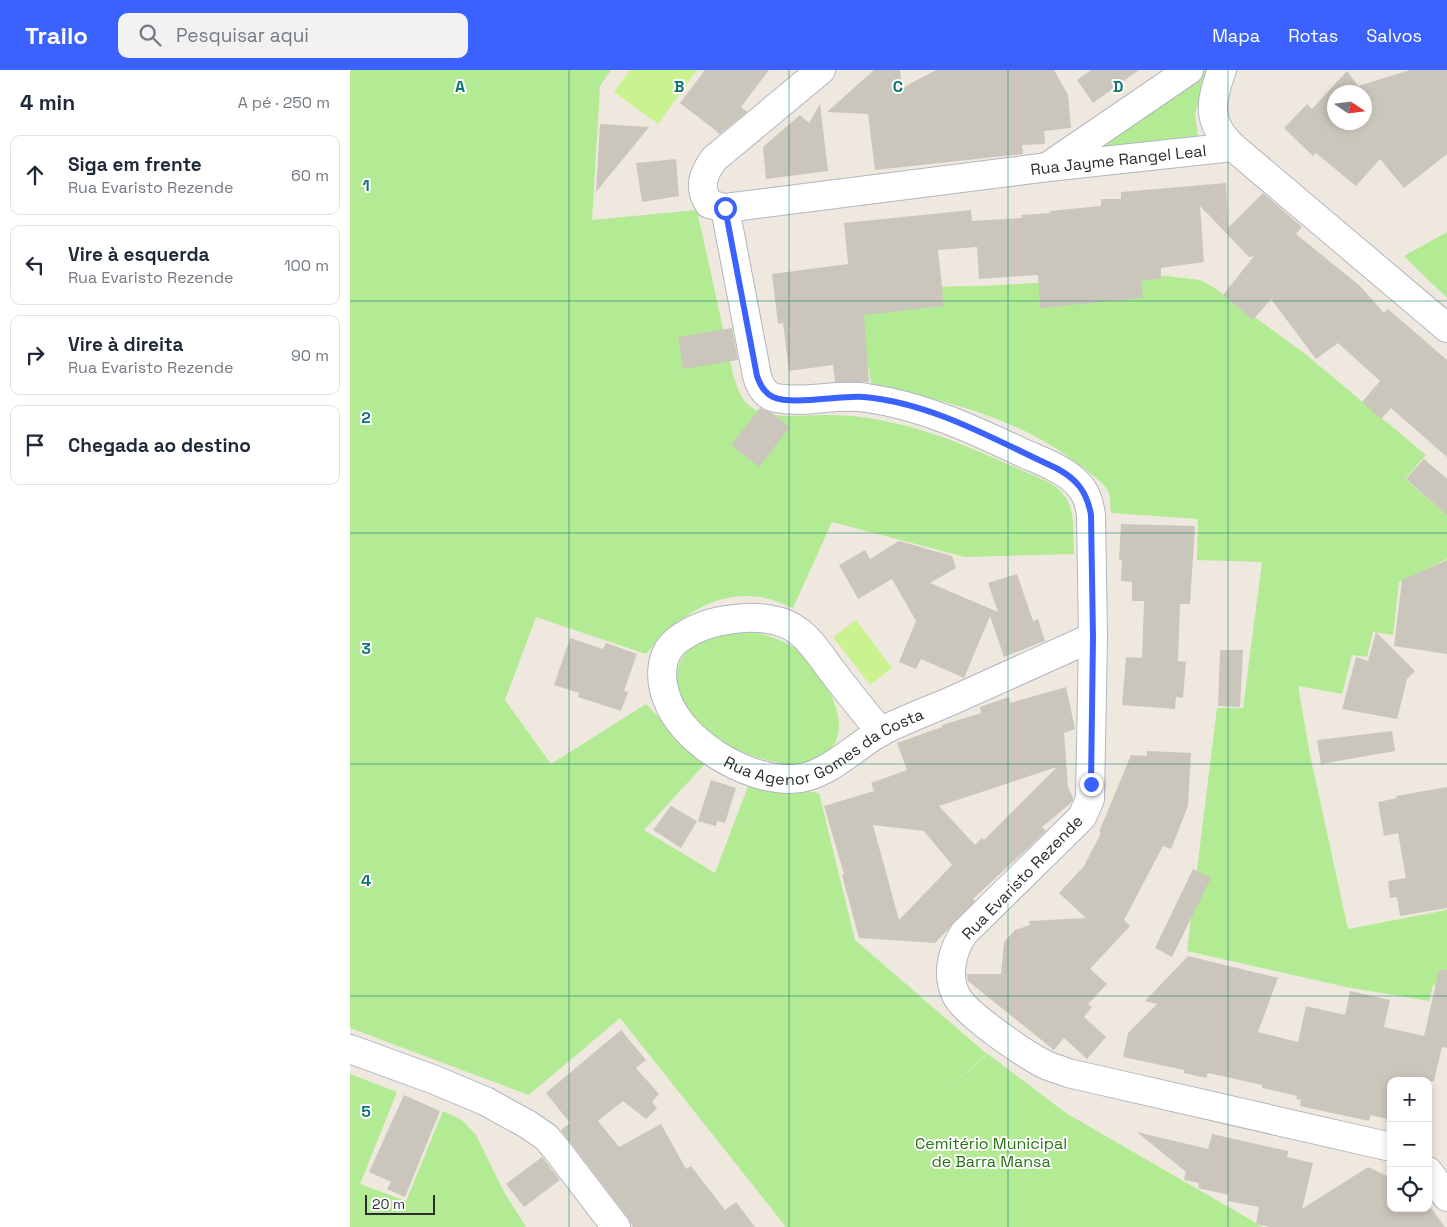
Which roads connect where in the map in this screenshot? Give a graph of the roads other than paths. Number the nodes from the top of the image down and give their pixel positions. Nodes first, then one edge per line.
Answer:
1 (821, 70) edge
2 (1189, 70) edge
3 (1222, 70) edge
4 (1233, 147) junction
5 (1048, 167) junction
6 (725, 208) junction
7 (1447, 328) edge
8 (1093, 637) junction
9 (881, 732) junction
10 (350, 1048) edge
11 (1387, 1146) edge
12 (1432, 1176) edge
13 (1447, 1197) edge
14 (616, 1227) edge

1 - 6 street
2 - 5 street
3 - 4 street
4 - 5 street, Rua Jayme Rangel Leal
4 - 7 street
5 - 6 street, Rua Jayme Rangel Leal
6 - 8 street, Rua Evaristo Rezende
8 - 9 street, Rua Agenor Gomes da Costa
8 - 11 street, Rua Evaristo Rezende
9 - 9 street, Rua Agenor Gomes da Costa
10 - 14 street
12 - 13 street

